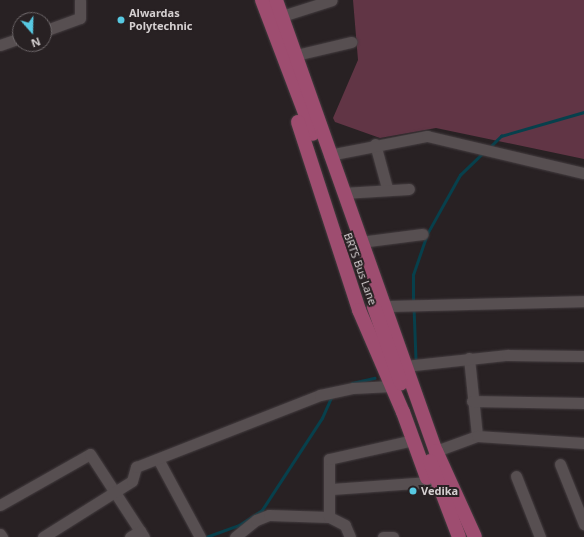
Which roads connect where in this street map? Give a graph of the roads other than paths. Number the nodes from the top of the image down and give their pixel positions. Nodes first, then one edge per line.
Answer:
1 (80, 0) edge
2 (255, 0) edge
3 (262, 0) edge
4 (276, 0) edge
5 (332, 0) edge
6 (282, 16) junction
7 (52, 28) edge
8 (12, 41) edge
9 (351, 42) dead end
10 (0, 45) edge
11 (296, 55) junction
12 (375, 144) junction
13 (329, 155) junction
14 (584, 173) edge
15 (387, 188) junction
16 (409, 189) dead end
17 (343, 193) junction
18 (422, 234) dead end
19 (360, 242) junction
20 (584, 301) edge
21 (384, 306) junction
22 (584, 356) edge
23 (469, 358) junction
24 (405, 366) junction
25 (392, 386) junction
26 (472, 402) junction
27 (584, 403) edge
28 (477, 436) junction
29 (413, 440) junction
30 (584, 443) edge
31 (436, 451) junction
32 (158, 459) junction
33 (560, 464) dead end
34 (516, 476) dead end
35 (428, 482) junction
36 (332, 489) junction
37 (116, 490) junction
38 (0, 505) edge
39 (329, 517) junction
40 (584, 524) edge
41 (0, 534) edge
42 (142, 534) edge
43 (394, 536) edge
44 (2, 537) edge
45 (43, 537) edge
46 (130, 537) edge
47 (200, 537) edge
48 (235, 537) edge
49 (350, 537) edge
50 (383, 537) edge
51 (449, 537) edge
52 (459, 537) edge
53 (475, 537) edge
54 (540, 537) edge

1 - 7 street
2 - 25 main road
3 - 52 main road, BRTS Bus Lane
4 - 6 main road
5 - 6 street
6 - 11 main road
8 - 10 street
9 - 11 street
11 - 13 main road
12 - 13 street
12 - 14 street
12 - 15 street
13 - 17 main road
15 - 16 street
15 - 17 street
17 - 19 main road
18 - 19 street
19 - 21 main road
20 - 21 street
21 - 24 main road
22 - 23 street
23 - 24 street
23 - 26 street
24 - 31 main road
25 - 29 main road
25 - 32 street
26 - 27 street
26 - 28 street
28 - 30 street
28 - 31 street
29 - 35 main road
29 - 36 street
31 - 53 main road
32 - 37 street
32 - 47 street
33 - 40 street
34 - 54 street
35 - 36 street
35 - 51 main road
36 - 39 street
37 - 38 street
37 - 42 street
37 - 45 street
39 - 48 street
39 - 49 street
41 - 44 street
42 - 46 street
43 - 50 street

